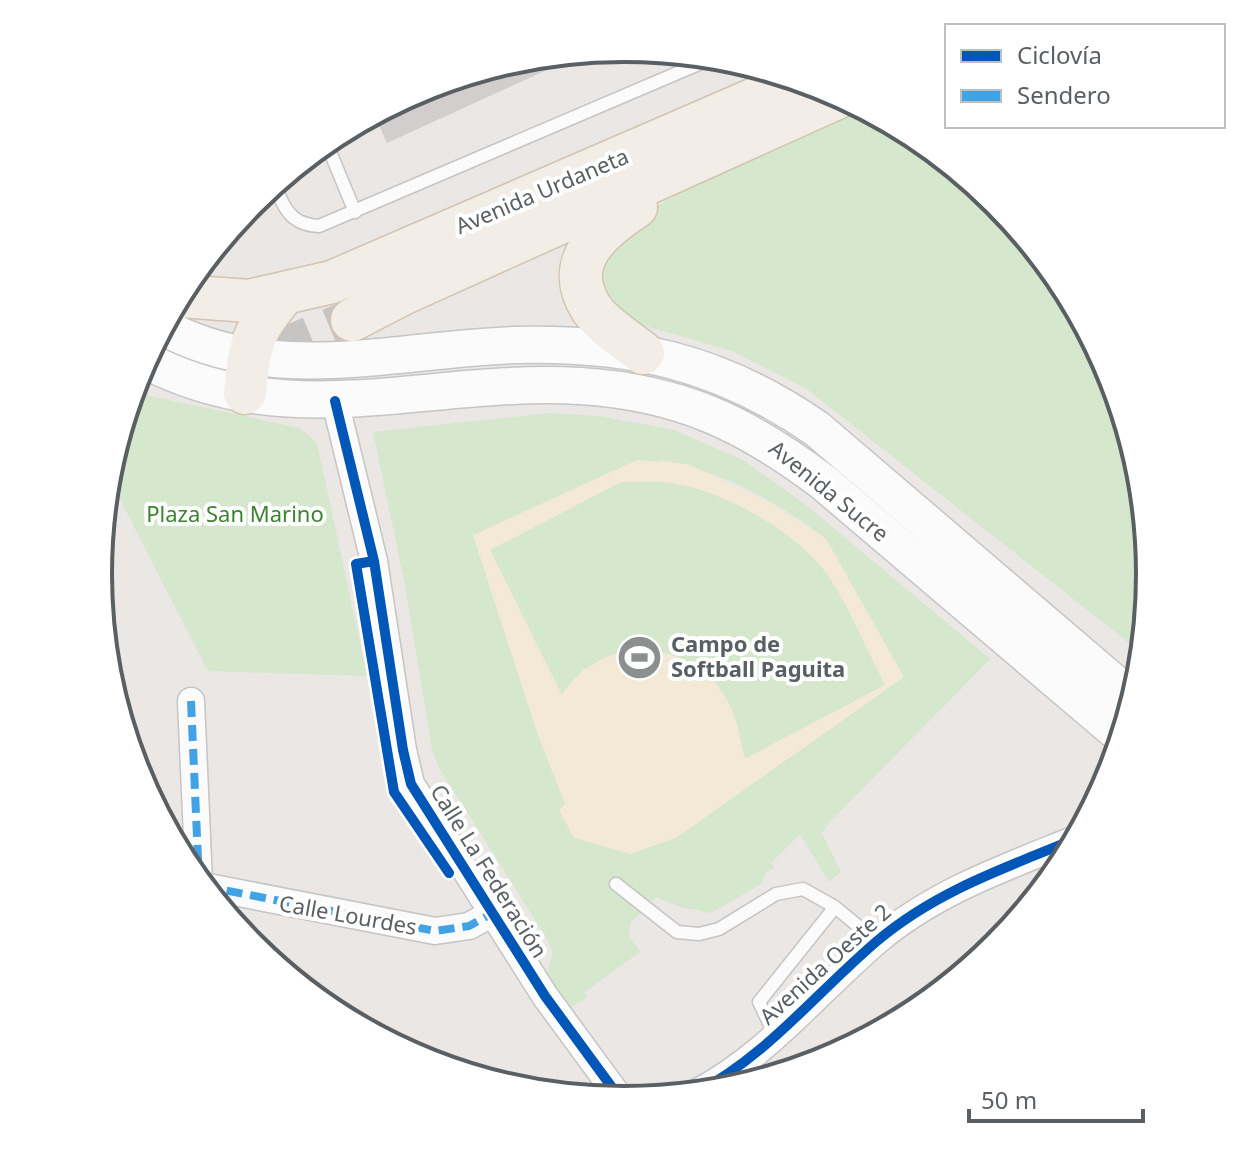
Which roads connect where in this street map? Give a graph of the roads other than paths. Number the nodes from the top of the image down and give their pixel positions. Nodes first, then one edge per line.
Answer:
1 (693, 66) edge
2 (783, 87) edge
3 (826, 103) edge
4 (715, 154) junction
5 (331, 155) edge
6 (279, 196) edge
7 (355, 212) junction
8 (283, 295) junction
9 (194, 297) edge
10 (352, 320) tunnel mouth
11 (174, 332) edge
12 (643, 353) junction
13 (157, 366) edge
14 (247, 375) junction
15 (335, 401) junction
16 (1123, 691) edge
17 (191, 701) dead end
18 (1113, 729) edge
19 (1059, 846) edge
20 (200, 861) edge
21 (616, 884) dead end
22 (219, 888) edge
23 (835, 907) junction
24 (491, 914) junction
25 (876, 941) junction
26 (776, 1037) junction
27 (716, 1078) edge
28 (611, 1087) edge

1 - 7 lane
2 - 8 main road, Avenida Urdaneta
3 - 4 main road
4 - 10 main road
4 - 12 main road
5 - 7 lane
6 - 7 lane
8 - 9 main road, Avenida Urdaneta
8 - 14 main road
11 - 14 main road, Avenida Sucre
12 - 14 main road, Avenida Sucre
12 - 16 main road, Avenida Sucre
13 - 14 main road, Avenida Sucre
14 - 15 main road, Avenida Sucre
15 - 18 main road, Avenida Sucre
15 - 24 street, Calle La Federación
17 - 20 street, Calle Lourdes
19 - 25 street, Avenida Oeste 2
21 - 23 lane
22 - 24 street, Calle Lourdes
23 - 25 lane
23 - 26 lane
24 - 28 street, Calle La Federación
25 - 26 street, Avenida Oeste 2
26 - 27 street, Avenida Oeste 2

